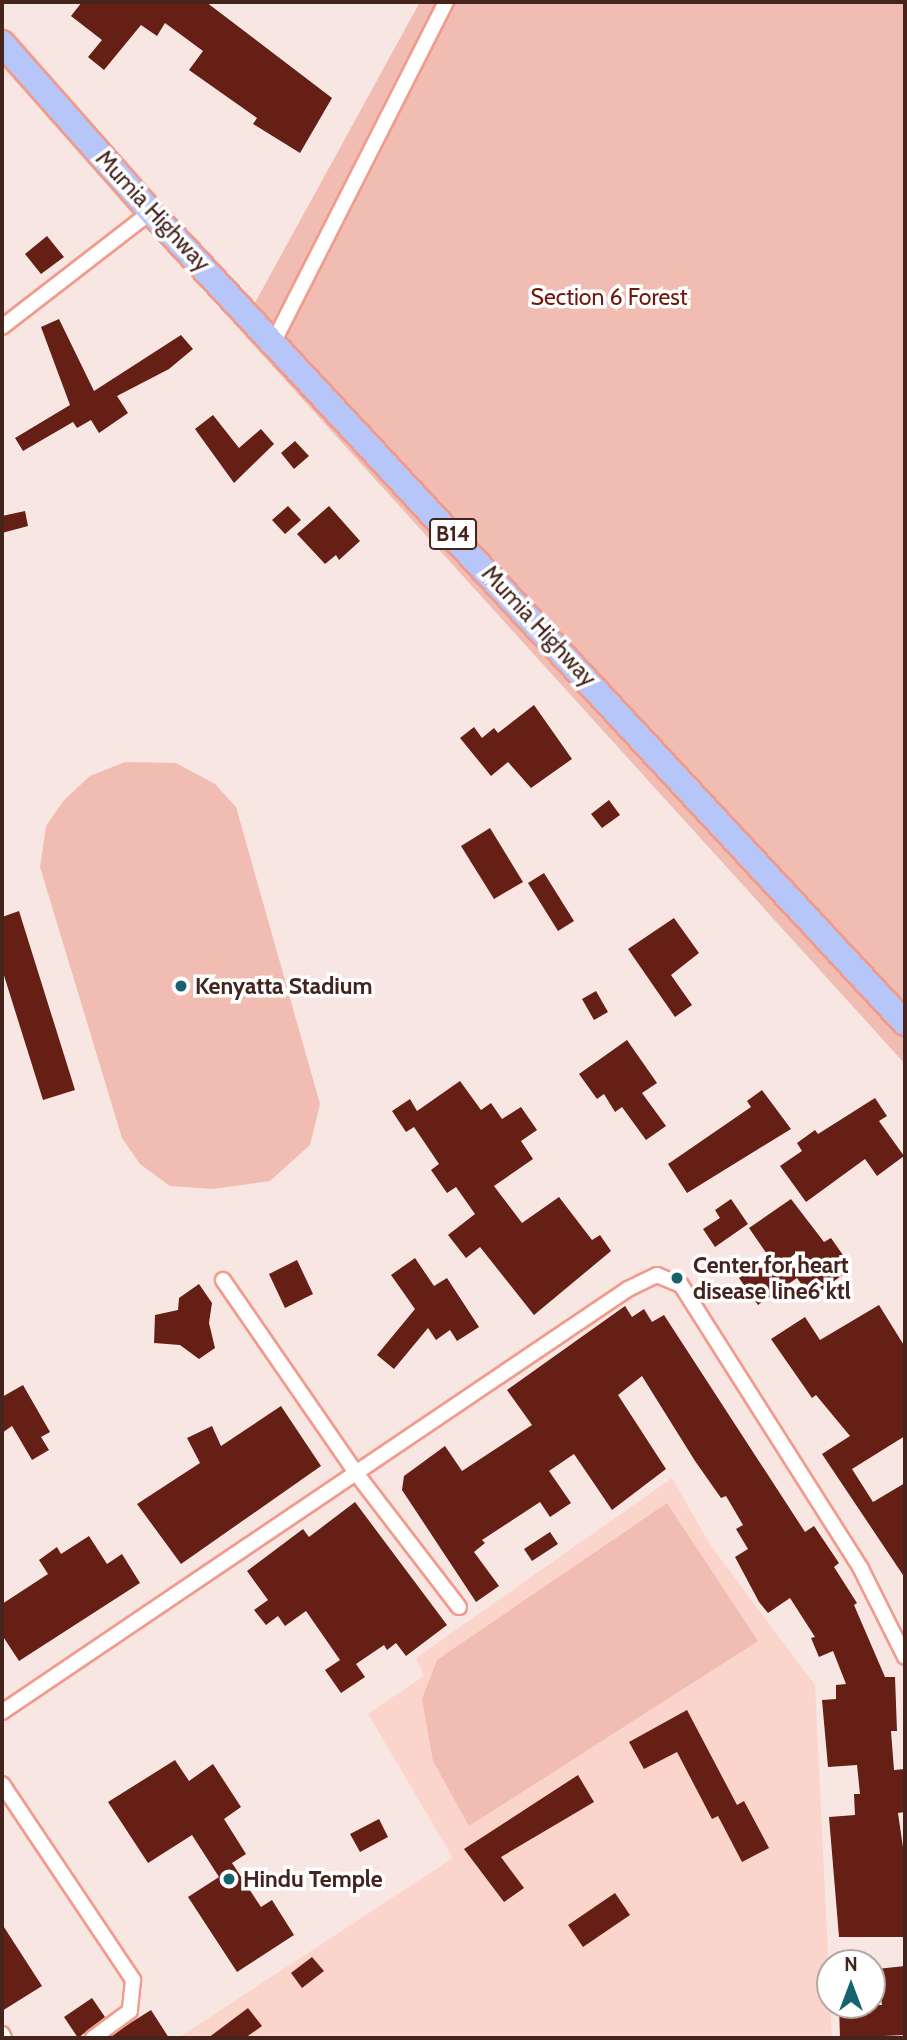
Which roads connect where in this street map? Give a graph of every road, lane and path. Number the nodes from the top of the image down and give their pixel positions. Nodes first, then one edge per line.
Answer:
1 (446, 2) edge
2 (2, 43) edge
3 (151, 212) junction
4 (2, 327) edge
5 (274, 341) junction
6 (905, 1023) edge
7 (223, 1280) dead end
8 (356, 1473) junction
9 (459, 1607) dead end
10 (905, 1657) edge
11 (2, 1712) edge
12 (2, 1784) edge
13 (93, 2038) edge

1 - 5 street
2 - 3 highway, Mumia Highway / B14
3 - 4 street
3 - 5 highway, Mumia Highway / B14
5 - 6 highway, Mumia Highway / B14
7 - 8 street
8 - 9 street
8 - 10 street
8 - 11 street
12 - 13 street

